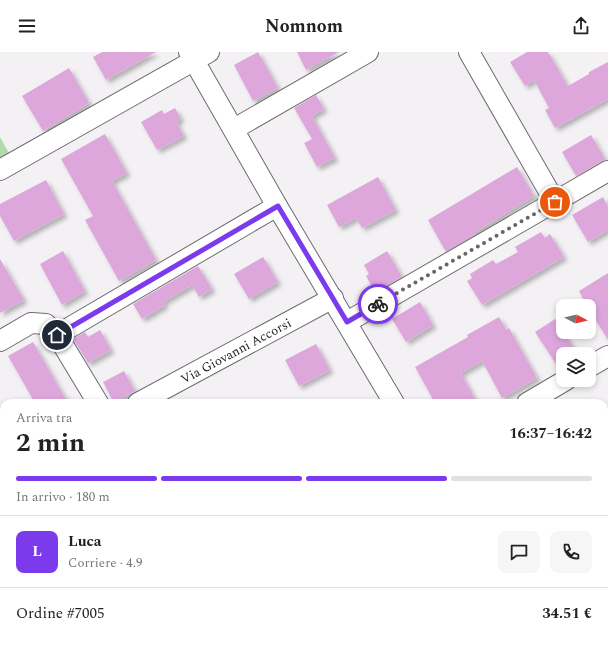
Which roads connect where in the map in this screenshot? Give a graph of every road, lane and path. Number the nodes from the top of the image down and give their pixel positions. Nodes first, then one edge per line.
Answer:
1 (368, 52) edge
2 (469, 52) edge
3 (197, 55) edge
4 (234, 130) junction
5 (0, 170) edge
6 (608, 171) edge
7 (555, 202) junction
8 (278, 206) junction
9 (333, 298) junction
10 (347, 322) junction
11 (57, 335) junction
12 (0, 341) edge
13 (608, 356) edge
14 (596, 363) edge
15 (556, 386) edge
16 (96, 399) edge
17 (145, 399) edge
18 (392, 399) edge
19 (534, 399) edge

1 - 4 street
2 - 7 street
3 - 4 street
3 - 5 street
4 - 8 street
6 - 7 street
7 - 10 street
8 - 9 street
8 - 11 street
9 - 10 street
9 - 17 street, Via Giovanni Accorsi
10 - 18 street
11 - 12 street
11 - 16 street
13 - 14 street
15 - 19 street

